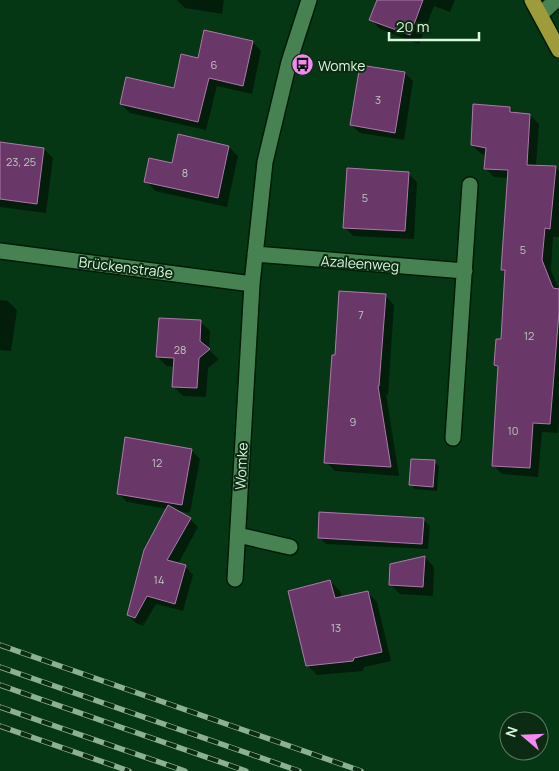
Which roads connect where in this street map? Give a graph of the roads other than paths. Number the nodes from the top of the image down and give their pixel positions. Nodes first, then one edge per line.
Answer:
1 (310, 0) edge
2 (532, 0) edge
3 (556, 0) edge
4 (541, 14) junction
5 (559, 50) edge
6 (470, 186) dead end
7 (0, 251) edge
8 (255, 254) junction
9 (465, 271) junction
10 (252, 284) junction
11 (453, 438) dead end
12 (238, 535) junction
13 (290, 547) dead end
14 (235, 580) dead end

1 - 8 street, Womke
2 - 4 main road
3 - 4 street
4 - 5 main road
6 - 9 street
7 - 10 street, Brückenstraße
8 - 9 street, Azaleenweg
8 - 10 street, Womke
9 - 11 street
10 - 12 street, Womke
12 - 13 street
12 - 14 street, Womke

